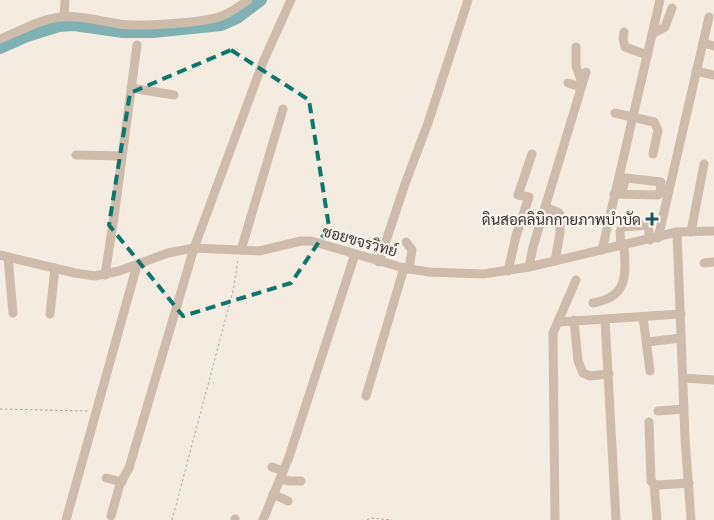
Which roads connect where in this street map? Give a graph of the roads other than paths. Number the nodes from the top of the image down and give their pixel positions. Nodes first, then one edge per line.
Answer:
1 (65, 0) edge
2 (248, 0) edge
3 (292, 0) edge
4 (660, 0) edge
5 (464, 2) edge
6 (672, 8) dead end
7 (64, 17) junction
8 (709, 17) dead end
9 (624, 32) dead end
10 (652, 34) junction
11 (0, 39) edge
12 (703, 43) junction
13 (136, 46) dead end
14 (576, 46) dead end
15 (714, 46) edge
16 (647, 55) junction
17 (696, 71) junction
18 (586, 72) dead end
19 (714, 76) edge
20 (568, 83) dead end
21 (582, 85) junction
22 (131, 88) junction
23 (174, 95) dead end
24 (283, 109) dead end
25 (615, 113) dead end
26 (632, 117) junction
27 (532, 154) dead end
28 (653, 154) dead end
29 (76, 155) dead end
30 (122, 156) junction
31 (704, 164) dead end
32 (545, 208) junction
33 (714, 231) edge
34 (677, 232) junction
35 (691, 232) junction
36 (654, 239) junction
37 (406, 242) dead end
38 (623, 246) junction
39 (194, 248) junction
40 (240, 250) junction
41 (602, 250) junction
42 (355, 254) junction
43 (4, 256) edge
44 (555, 261) junction
45 (380, 262) junction
46 (714, 262) edge
47 (704, 263) dead end
48 (137, 265) junction
49 (529, 267) junction
50 (55, 268) junction
51 (407, 268) junction
52 (508, 271) junction
53 (105, 275) junction
54 (576, 280) dead end
55 (593, 304) dead end
56 (13, 313) dead end
57 (50, 314) dead end
58 (680, 314) junction
59 (643, 317) junction
60 (574, 320) junction
61 (605, 320) junction
62 (559, 322) junction
63 (682, 338) junction
64 (647, 342) junction
65 (650, 371) dead end
66 (609, 374) junction
67 (683, 378) junction
68 (714, 380) edge
69 (366, 396) dead end
70 (684, 409) junction
71 (658, 411) dead end
72 (649, 422) dead end
73 (272, 467) dead end
74 (281, 475) junction
75 (106, 478) dead end
76 (301, 481) dead end
77 (122, 482) junction
78 (689, 483) junction
79 (654, 484) junction
80 (273, 494) junction
81 (288, 501) dead end
82 (110, 516) dead end
83 (66, 520) edge
84 (263, 520) edge
85 (555, 520) edge
86 (616, 520) edge
87 (657, 520) edge
88 (691, 520) edge

1 - 7 street
2 - 7 street
3 - 39 street
4 - 10 street
5 - 45 street
6 - 10 street
7 - 11 street
8 - 12 street
9 - 16 street
10 - 16 street
12 - 15 street
12 - 17 street
13 - 22 street
14 - 21 street
16 - 26 street
17 - 19 street
17 - 36 street
18 - 21 street
20 - 21 street
21 - 32 street
22 - 23 street
22 - 30 street
24 - 40 street
25 - 26 street
26 - 28 street
26 - 41 street
27 - 52 street
29 - 30 street
30 - 53 street
31 - 35 street
32 - 44 street
32 - 49 street
33 - 35 street, ซอยขจรวิทย์
34 - 35 street, ซอยขจรวิทย์
34 - 36 street, ซอยขจรวิทย์
34 - 58 street
36 - 38 street, ซอยขจรวิทย์
36 - 38 street
37 - 51 street
38 - 41 street, ซอยขจรวิทย์
38 - 55 street
39 - 40 street, ซอยขจรวิทย์
39 - 48 street, ซอยขจรวิทย์
39 - 77 street
40 - 42 street, ซอยขจรวิทย์
41 - 44 street, ซอยขจรวิทย์
42 - 45 street, ซอยขจรวิทย์
42 - 74 street
43 - 50 street, ซอยขจรวิทย์
43 - 56 street
44 - 49 street, ซอยขจรวิทย์
45 - 51 street, ซอยขจรวิทย์
46 - 47 street
48 - 53 street, ซอยขจรวิทย์
48 - 83 street
49 - 52 street, ซอยขจรวิทย์
50 - 53 street, ซอยขจรวิทย์
50 - 57 street
51 - 52 street, ซอยขจรวิทย์
51 - 69 street
54 - 62 street
58 - 59 street
58 - 63 street
59 - 61 street
59 - 64 street
60 - 61 street
60 - 62 street
60 - 66 street
61 - 66 street
62 - 85 street
63 - 64 street
63 - 67 street
64 - 65 street
66 - 86 street
67 - 68 street
67 - 70 street
70 - 71 street
70 - 78 street
72 - 79 street
73 - 74 street
74 - 76 street
74 - 80 street
75 - 77 street
77 - 82 street
78 - 79 street
78 - 88 street
79 - 87 street
80 - 81 street
80 - 84 street

